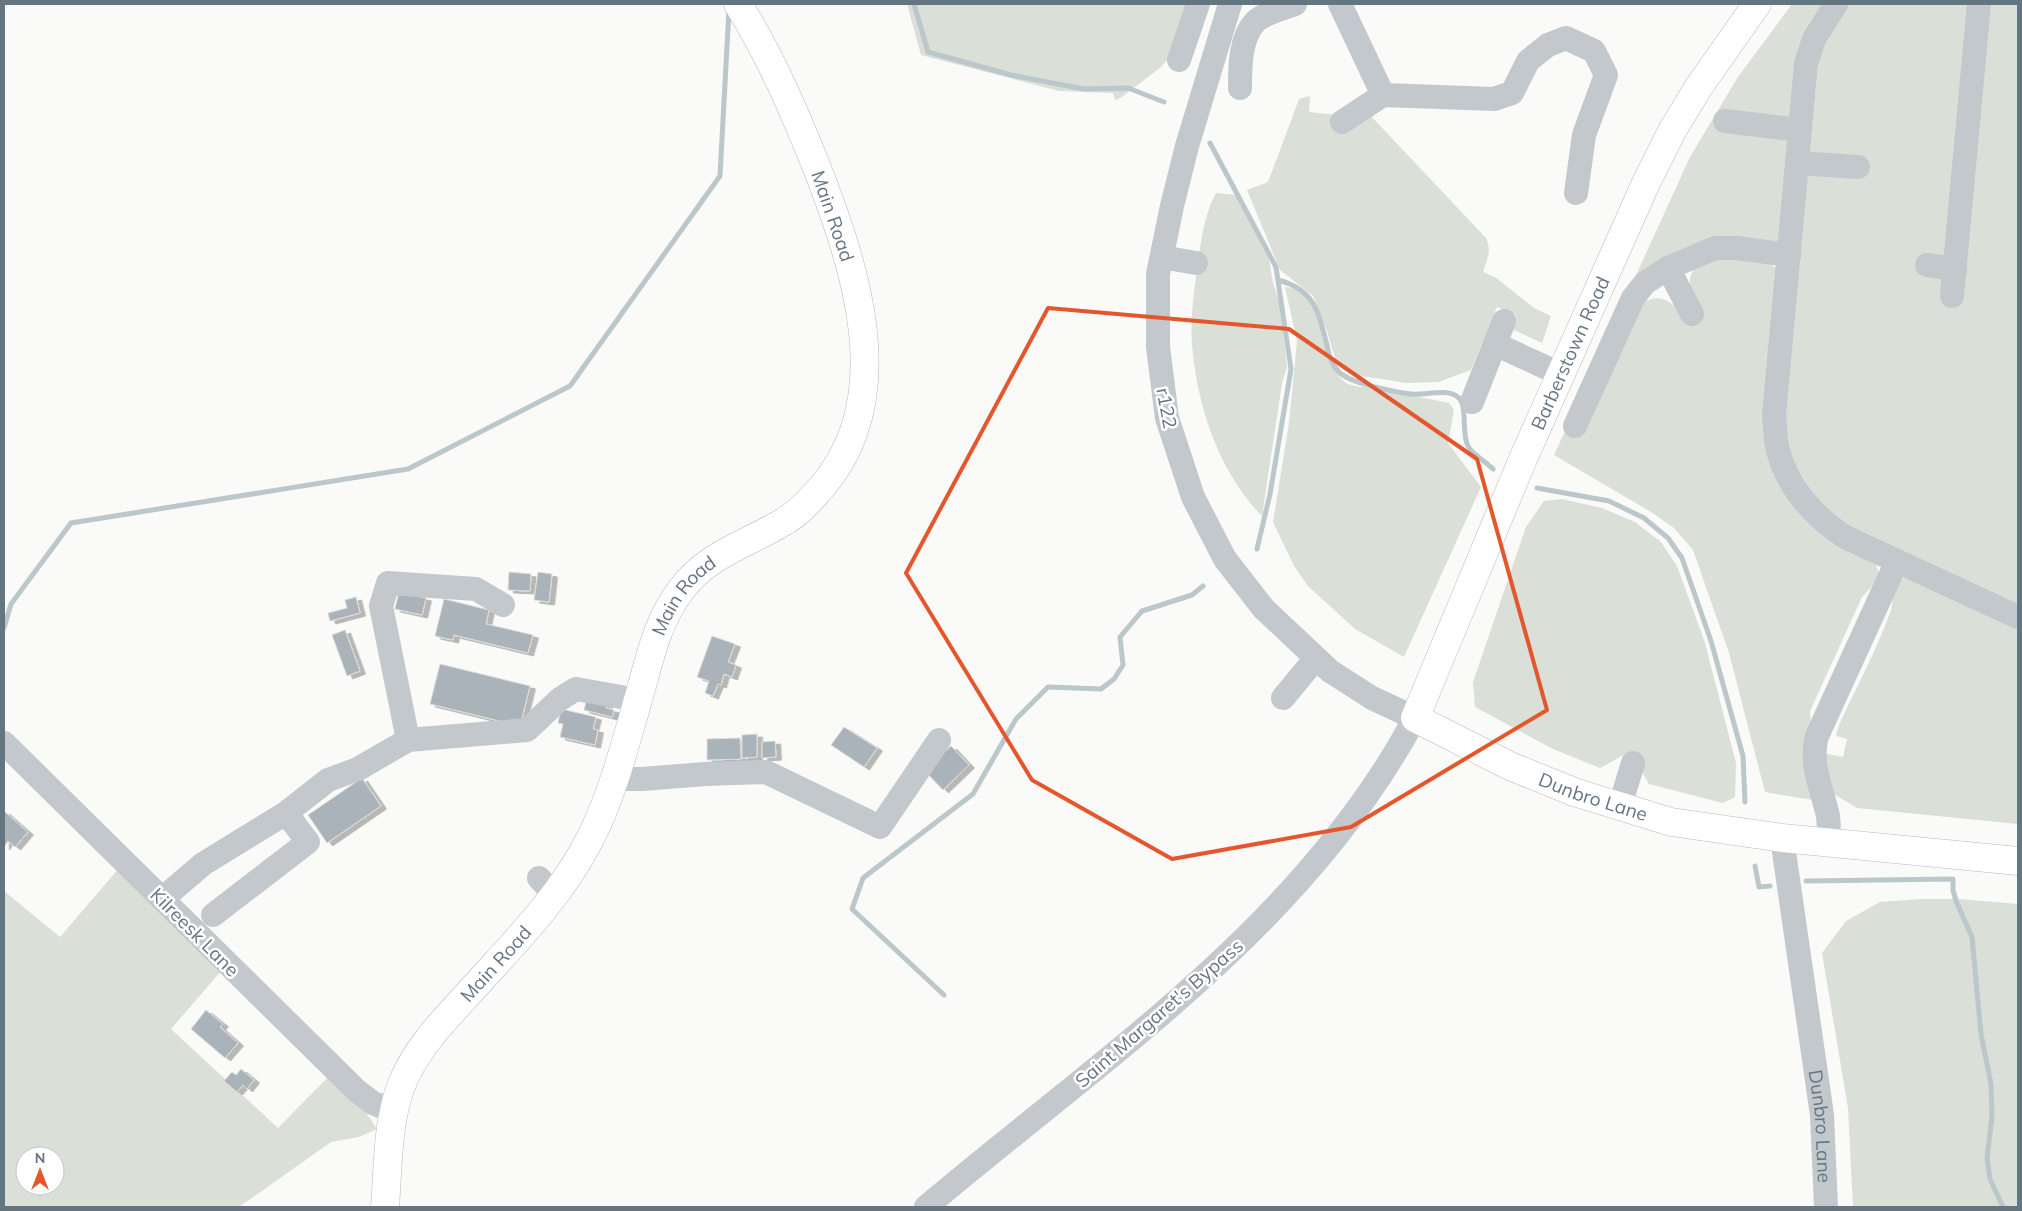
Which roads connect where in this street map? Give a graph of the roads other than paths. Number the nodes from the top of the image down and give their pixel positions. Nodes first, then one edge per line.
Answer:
1 (738, 4) edge
2 (1198, 4) edge
3 (1230, 4) edge
4 (1295, 4) edge
5 (1340, 4) edge
6 (1757, 4) edge
7 (1836, 4) edge
8 (1979, 4) edge
9 (1179, 60) dead end
10 (1240, 88) dead end
11 (1383, 95) junction
12 (1725, 121) dead end
13 (1342, 122) dead end
14 (1800, 130) junction
15 (1797, 163) junction
16 (1858, 167) dead end
17 (1576, 193) dead end
18 (1789, 256) junction
19 (1162, 257) junction
20 (1196, 263) dead end
21 (1927, 265) dead end
22 (1668, 268) junction
23 (1955, 269) junction
24 (1952, 296) dead end
25 (1692, 314) dead end
26 (1504, 321) dead end
27 (1495, 344) junction
28 (1560, 374) junction
29 (1472, 402) dead end
30 (1575, 426) dead end
31 (1897, 561) junction
32 (503, 605) dead end
33 (2018, 616) edge
34 (1316, 658) junction
35 (1283, 698) dead end
36 (638, 700) junction
37 (1415, 718) junction
38 (408, 740) junction
39 (939, 740) dead end
40 (4, 743) edge
41 (1633, 763) dead end
42 (613, 779) junction
43 (1620, 806) junction
44 (286, 812) junction
45 (1782, 838) junction
46 (1829, 843) junction
47 (2018, 860) edge
48 (162, 899) junction
49 (213, 915) dead end
50 (393, 1111) junction
51 (385, 1207) edge
52 (926, 1207) edge
53 (1826, 1207) edge

1 - 36 main road, Main Road
2 - 9 street
3 - 19 street, r122
4 - 10 street
5 - 11 street
6 - 28 main road, Barberstown Road
7 - 14 street
8 - 23 street
11 - 13 street
11 - 17 street
12 - 14 street
14 - 15 street
15 - 16 street
15 - 18 street
18 - 22 street
18 - 31 street
19 - 20 street
19 - 34 street, r122
21 - 23 street
22 - 25 street
22 - 30 street
23 - 24 street
26 - 27 street
27 - 28 street
27 - 29 street
28 - 37 main road, Barberstown Road
31 - 33 street
31 - 46 street
32 - 38 street
34 - 35 street
34 - 37 street, r122
36 - 38 street
36 - 42 main road, Main Road
37 - 43 main road, Dunbro Lane
37 - 52 street, Saint Margaret's Bypass
38 - 44 street
39 - 42 street
40 - 48 street, Kilreesk Lane
41 - 43 street
42 - 50 main road, Main Road
43 - 45 main road, Dunbro Lane
44 - 48 street
44 - 49 street
45 - 46 main road, Dunbro Lane
45 - 53 street, Dunbro Lane
46 - 47 main road, Dunbro Lane
48 - 50 street, Kilreesk Lane
50 - 51 main road, Main Road

